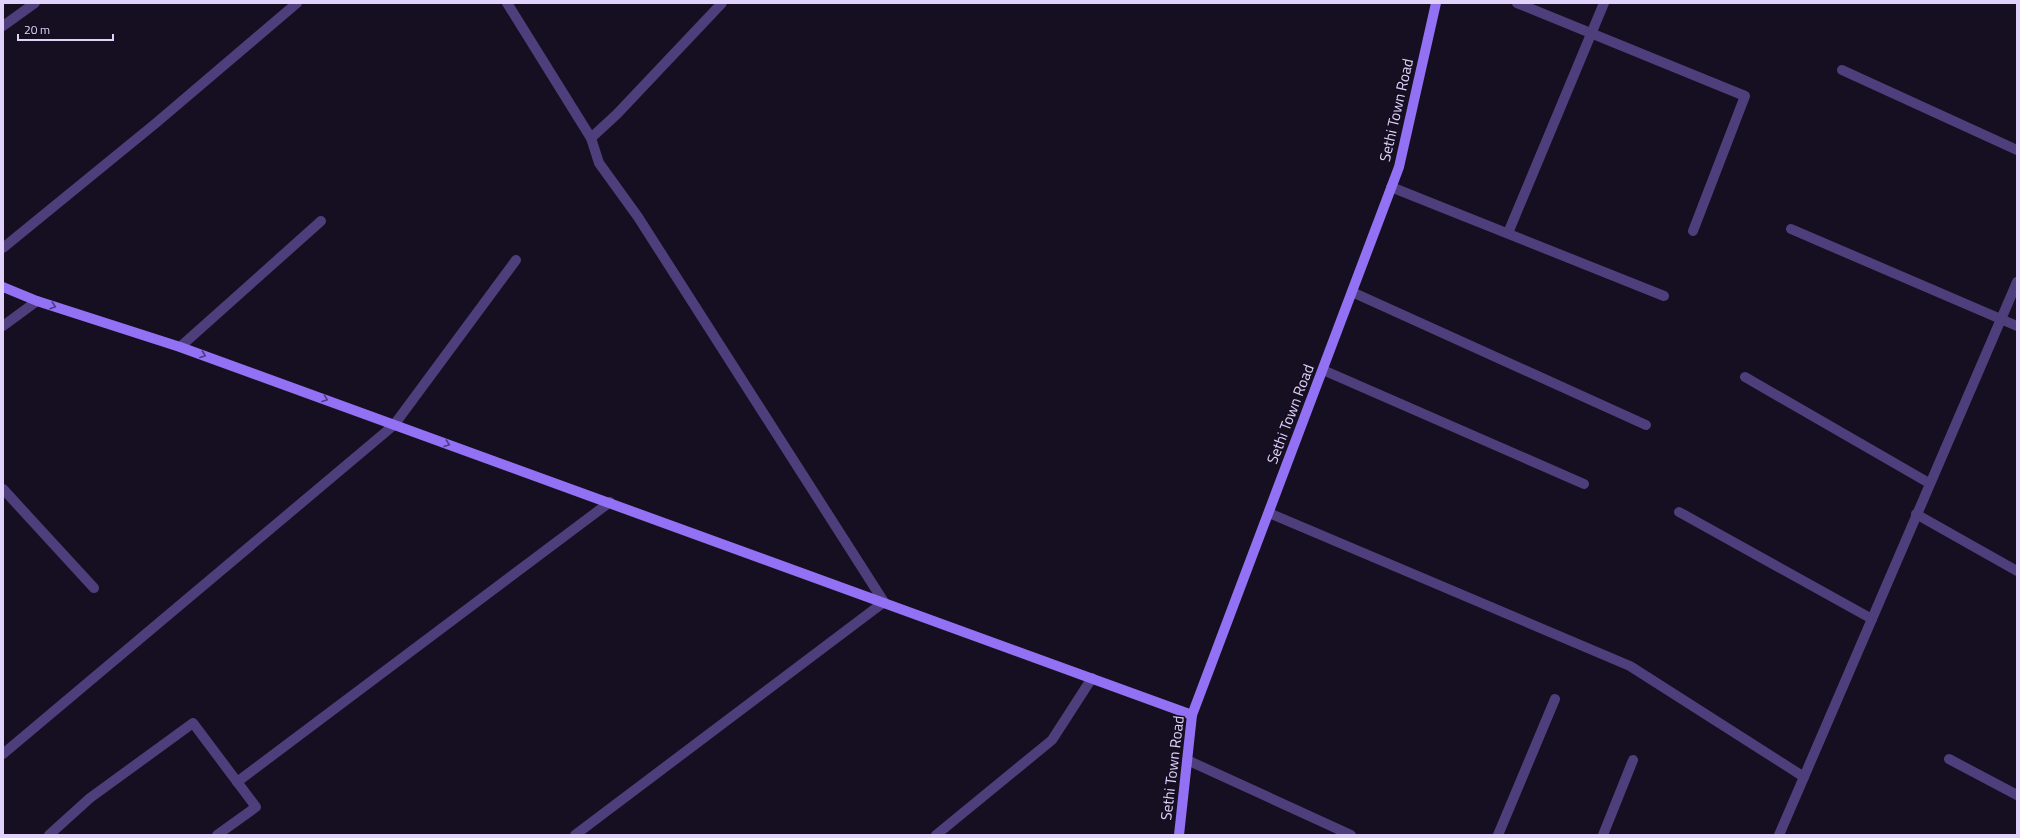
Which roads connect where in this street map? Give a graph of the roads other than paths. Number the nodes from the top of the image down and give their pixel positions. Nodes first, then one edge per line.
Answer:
1 (35, 3) edge
2 (297, 3) edge
3 (507, 3) edge
4 (722, 3) edge
5 (1436, 3) edge
6 (1517, 3) edge
7 (1604, 3) edge
8 (3, 26) edge
9 (1591, 33) junction
10 (1842, 70) dead end
11 (591, 138) junction
12 (2017, 150) edge
13 (1391, 187) junction
14 (321, 221) dead end
15 (1791, 229) dead end
16 (1693, 231) dead end
17 (1508, 234) junction
18 (3, 248) edge
19 (516, 260) dead end
20 (2017, 282) edge
21 (3, 287) edge
22 (1352, 292) junction
23 (1664, 296) dead end
24 (37, 301) junction
25 (2002, 319) junction
26 (3, 326) edge
27 (2017, 326) edge
28 (180, 347) junction
29 (1323, 370) junction
30 (1745, 377) dead end
31 (394, 425) junction
32 (1646, 425) dead end
33 (1929, 483) junction
34 (1584, 484) dead end
35 (3, 489) edge
36 (610, 502) junction
37 (1679, 512) dead end
38 (1269, 513) junction
39 (1916, 514) junction
40 (2017, 571) edge
41 (94, 588) dead end
42 (884, 602) junction
43 (1872, 619) junction
44 (1092, 678) junction
45 (1555, 699) dead end
46 (1192, 715) junction
47 (3, 754) edge
48 (1949, 759) dead end
49 (1188, 760) junction
50 (1633, 760) dead end
51 (1804, 777) junction
52 (237, 782) junction
53 (2017, 795) edge
54 (49, 835) edge
55 (217, 835) edge
56 (575, 835) edge
57 (936, 835) edge
58 (1179, 835) edge
59 (1351, 835) edge
60 (1498, 835) edge
61 (1603, 835) edge
62 (1779, 835) edge

1 - 8 street
2 - 18 street
3 - 11 street
4 - 11 street
5 - 13 street, Sethi Town Road
6 - 9 street
7 - 9 street
9 - 16 street
9 - 17 street
10 - 12 street
11 - 42 street
13 - 17 street
13 - 22 street, Sethi Town Road
14 - 28 street
15 - 25 street
17 - 23 street
19 - 31 street
20 - 25 street
21 - 24 street
22 - 29 street, Sethi Town Road
22 - 32 street
24 - 26 street
24 -> 28 street
25 - 27 street
25 - 33 street
28 -> 31 street
29 - 34 street
29 - 38 street, Sethi Town Road
30 - 33 street
31 -> 36 street
31 - 47 street
33 - 39 street
35 - 41 street
36 - 42 street
36 - 52 street
37 - 43 street
38 - 46 street, Sethi Town Road
38 - 51 street
39 - 40 street
39 - 43 street
42 - 44 street
42 - 56 street
43 - 51 street
44 - 46 street
44 - 57 street
45 - 60 street
46 - 49 street, Sethi Town Road
48 - 53 street
49 - 58 street, Sethi Town Road
49 - 59 street
50 - 61 street
51 - 62 street
52 - 54 street
52 - 55 street

